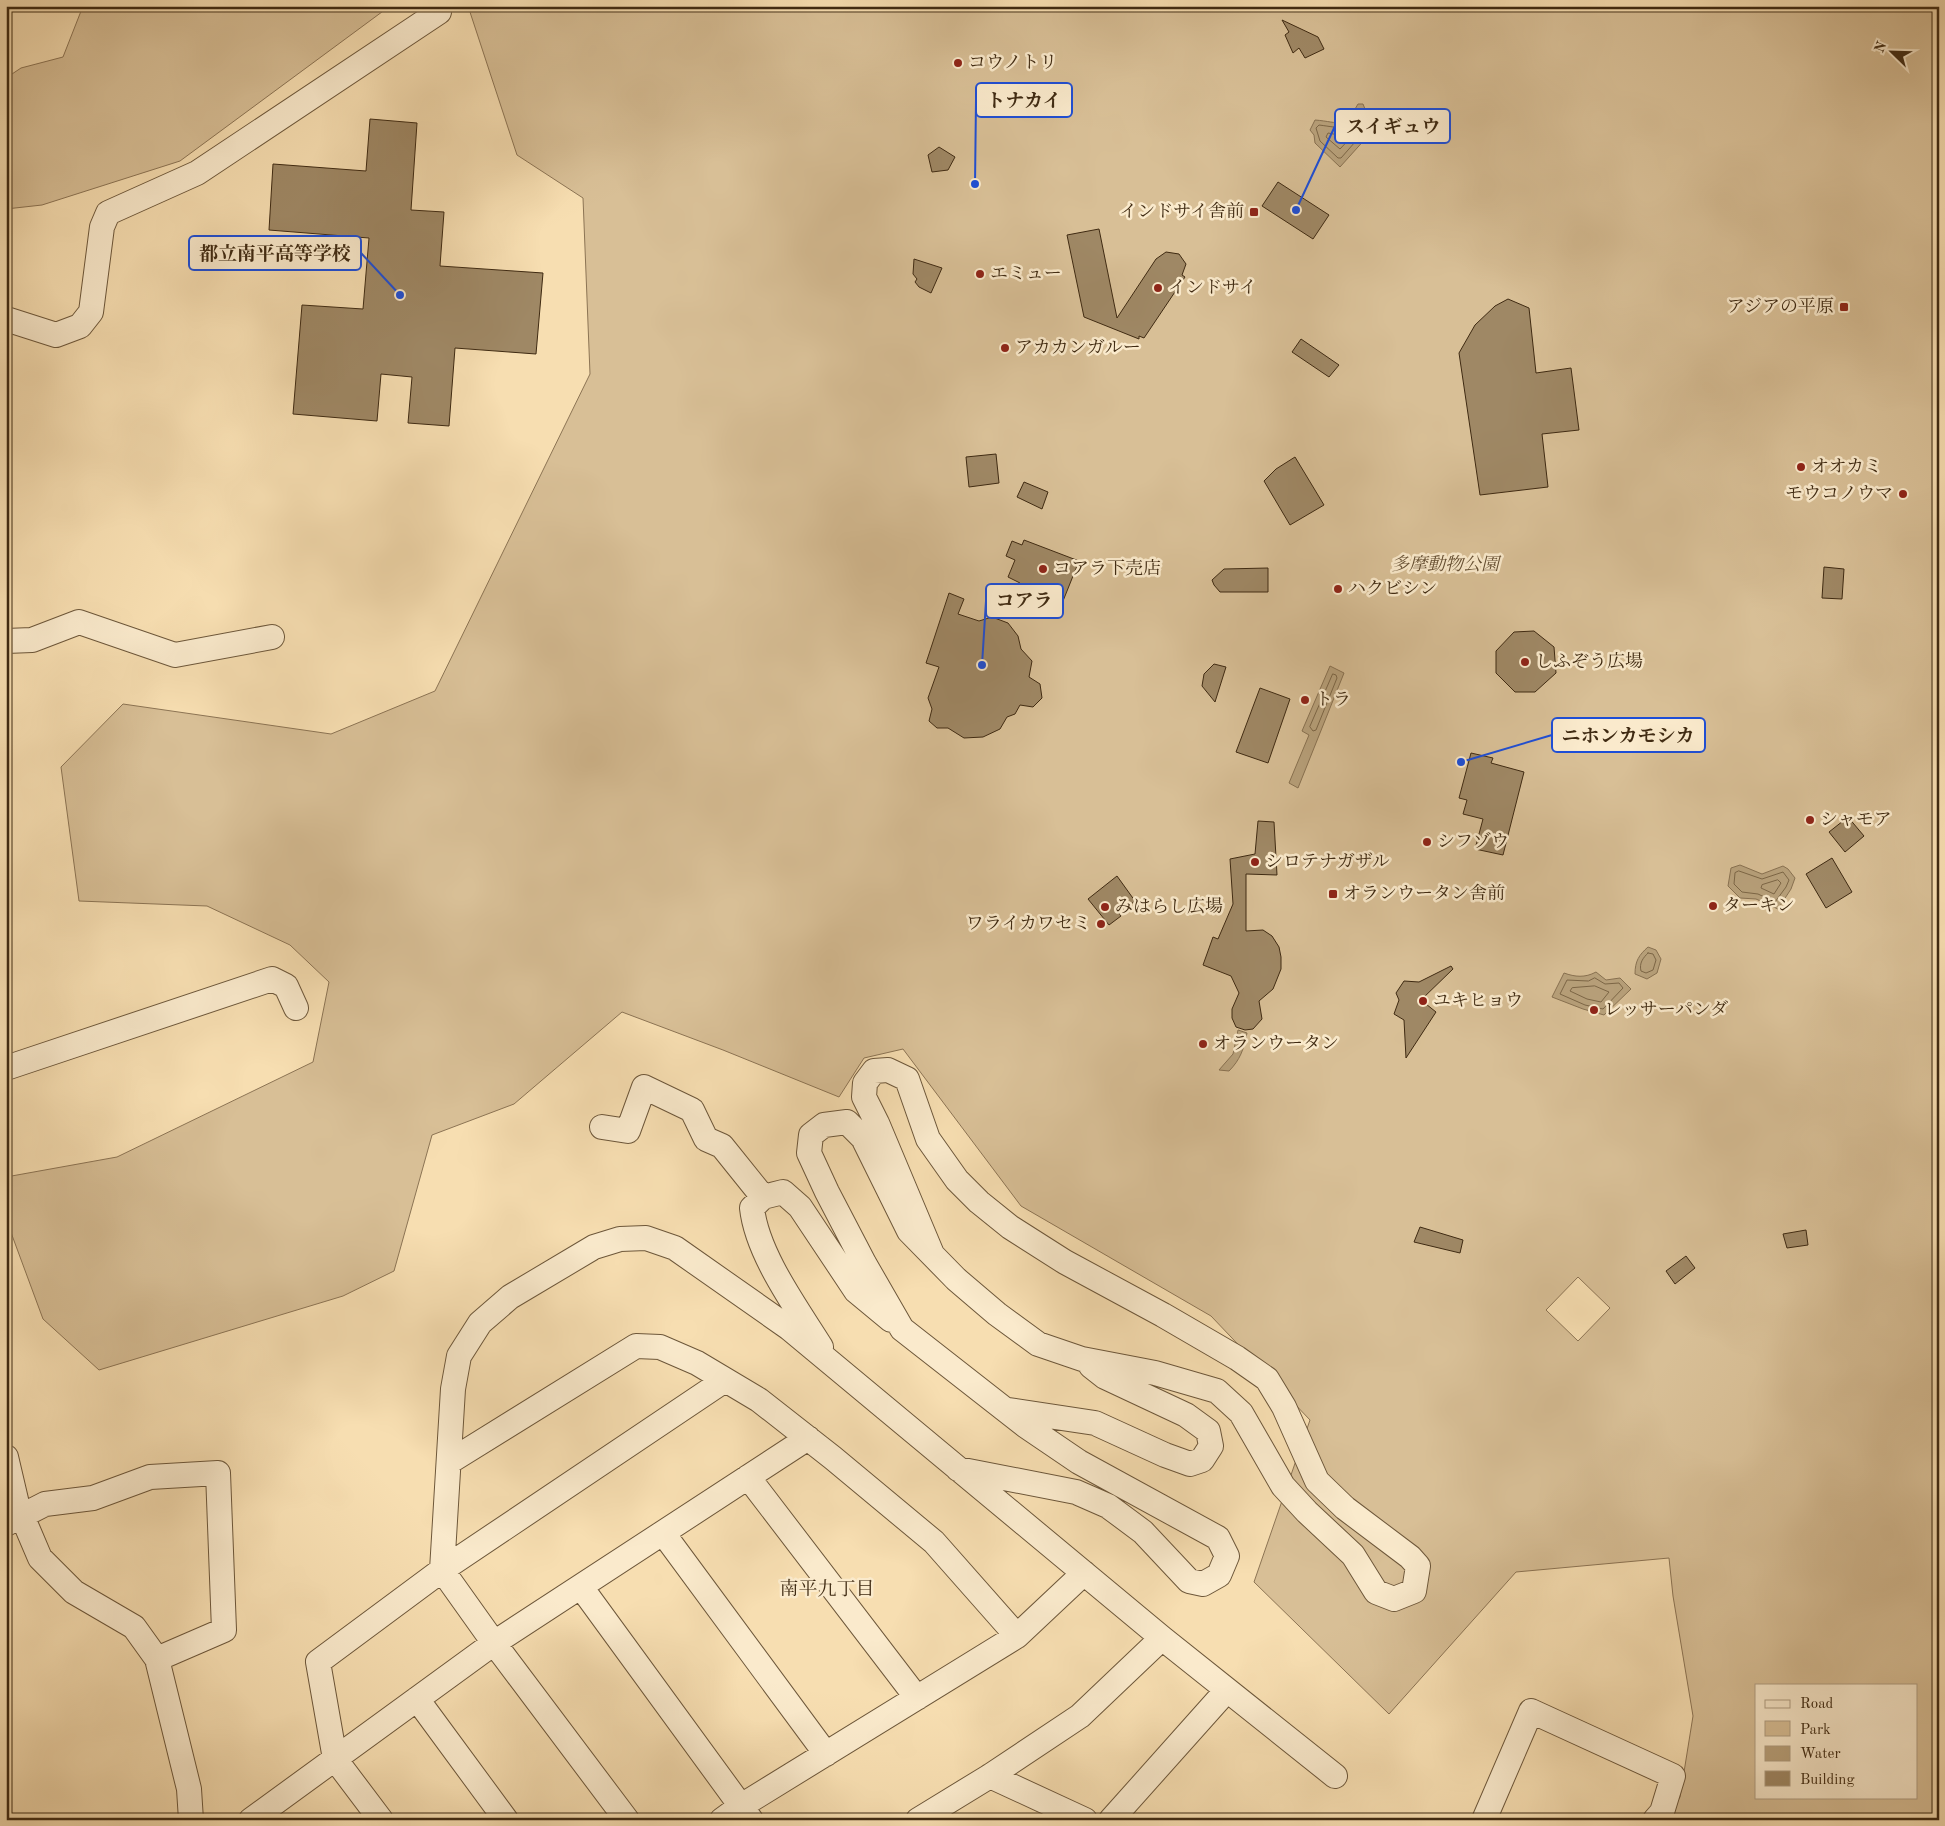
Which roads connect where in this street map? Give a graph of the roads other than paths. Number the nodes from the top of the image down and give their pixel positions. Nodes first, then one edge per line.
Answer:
1 (439, 12) dead end
2 (6, 319) edge
3 (6, 326) edge
4 (272, 637) dead end
5 (6, 641) edge
6 (296, 1008) dead end
7 (6, 1068) edge
8 (602, 1127) dead end
9 (763, 1197) junction
10 (932, 1254) junction
11 (902, 1329) junction
12 (1082, 1359) junction
13 (831, 1363) junction
14 (726, 1380) junction
15 (1005, 1410) junction
16 (808, 1438) junction
17 (6, 1457) edge
18 (449, 1462) junction
19 (958, 1469) junction
20 (748, 1477) junction
21 (15, 1519) edge
22 (663, 1533) junction
23 (442, 1570) junction
24 (1084, 1574) junction
25 (581, 1587) junction
26 (1017, 1636) junction
27 (1162, 1638) junction
28 (494, 1643) junction
29 (157, 1659) junction
30 (1227, 1690) junction
31 (917, 1698) junction
32 (417, 1699) junction
33 (826, 1754) junction
34 (335, 1759) junction
35 (990, 1776) junction
36 (1335, 1776) dead end
37 (738, 1815) edge
38 (191, 1820) edge
39 (251, 1820) edge
40 (381, 1820) edge
41 (506, 1820) edge
42 (627, 1820) edge
43 (918, 1820) edge
44 (1085, 1820) edge
45 (1111, 1820) edge
46 (1484, 1820) edge
47 (1655, 1820) edge

1 - 2 street
2 - 3 street
4 - 5 street
6 - 7 street
8 - 9 street
9 - 11 street
9 - 13 street
10 - 11 street
10 - 12 street
10 - 12 street
11 - 15 street
12 - 15 street
13 - 18 street
13 - 19 street
14 - 16 street
14 - 18 street
14 - 23 street
15 - 19 street
16 - 20 street
16 - 26 street
17 - 21 street
18 - 23 street
19 - 24 street
20 - 22 street
20 - 31 street
21 - 29 street
21 - 29 street
22 - 25 street
22 - 33 street
23 - 28 street
23 - 34 street
24 - 26 street
24 - 27 street
25 - 28 street
25 - 37 street
26 - 31 street
27 - 30 street
27 - 35 street
28 - 32 street
28 - 42 street
29 - 38 street
30 - 36 street
30 - 45 street
31 - 33 street
32 - 34 street
32 - 41 street
33 - 37 street
34 - 39 street
34 - 40 street
35 - 43 street
35 - 44 street
46 - 47 street

